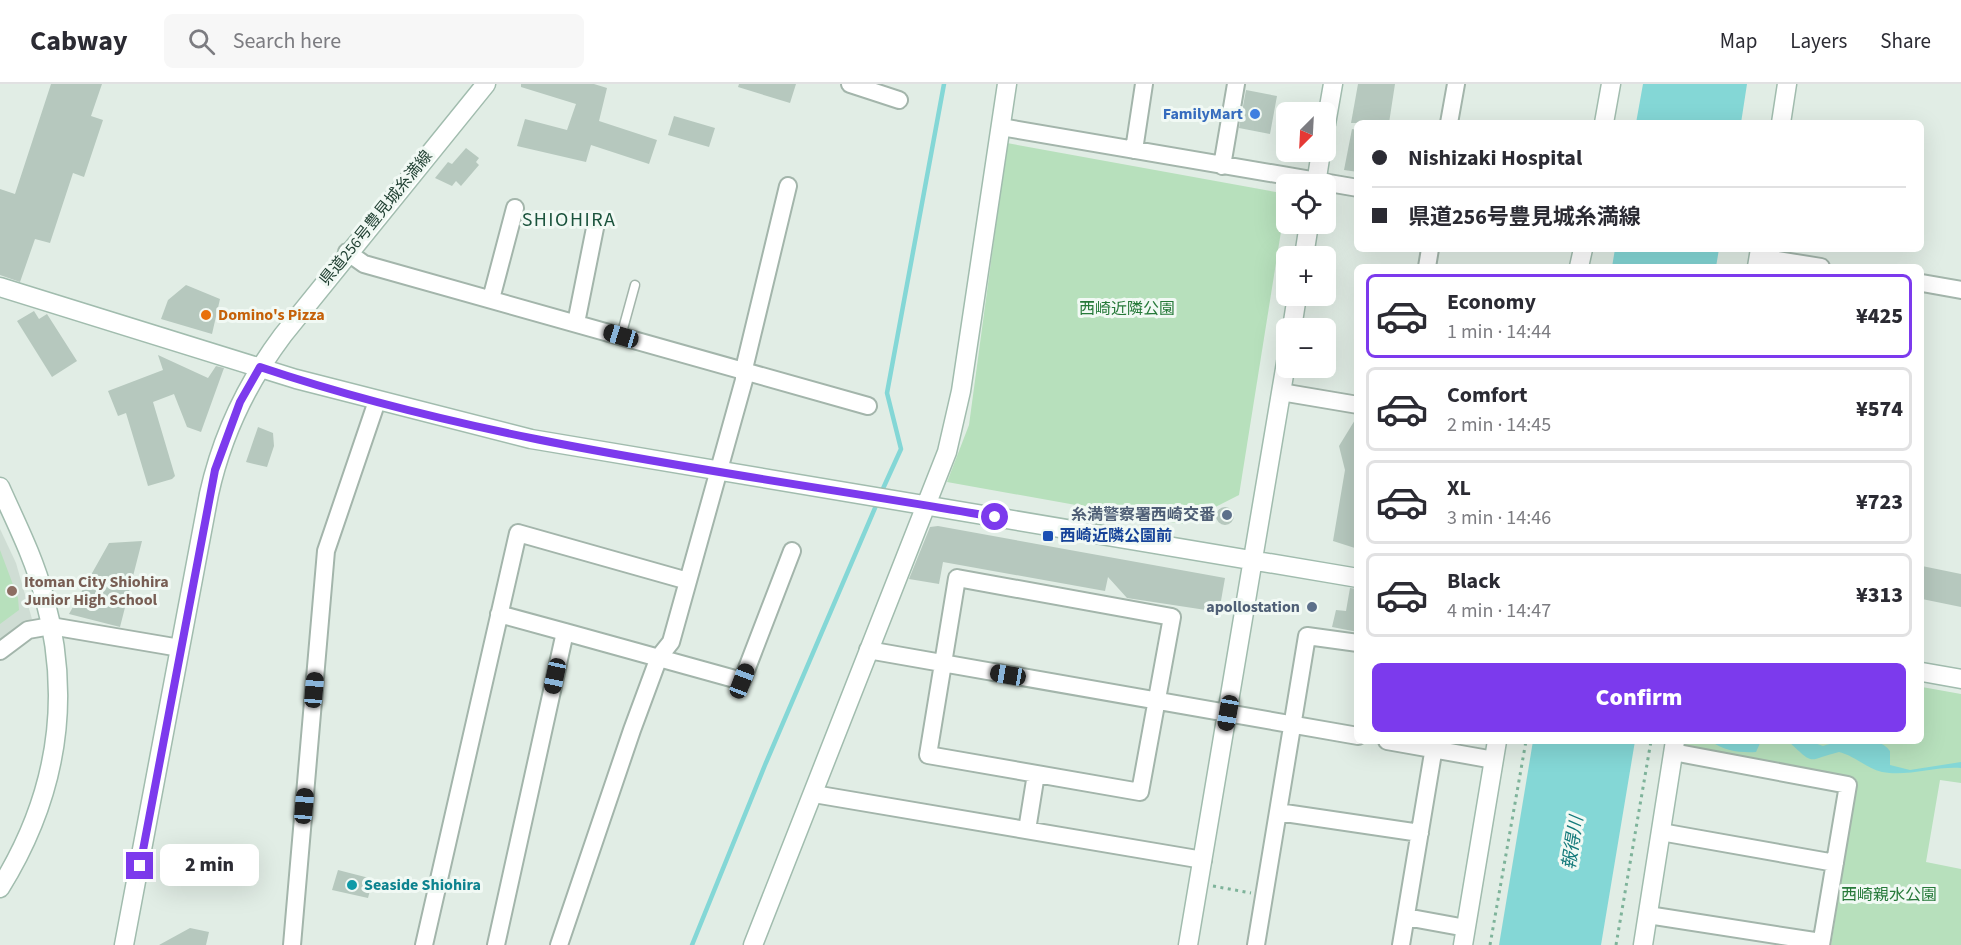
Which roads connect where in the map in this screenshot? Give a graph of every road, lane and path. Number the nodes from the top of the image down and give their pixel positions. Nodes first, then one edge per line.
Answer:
1 (486, 84) edge
2 (850, 84) edge
3 (1007, 84) edge
4 (1144, 84) edge
5 (1236, 84) edge
6 (1333, 84) edge
7 (1455, 84) edge
8 (1611, 84) edge
9 (1787, 84) edge
10 (899, 100) dead end
11 (1330, 102) edge
12 (1449, 120) edge
13 (1605, 120) edge
14 (1781, 120) edge
15 (1001, 127) junction
16 (1134, 150) junction
17 (1222, 166) junction
18 (1276, 176) edge
19 (1336, 185) edge
20 (788, 186) dead end
21 (1354, 188) edge
22 (515, 208) dead end
23 (596, 223) dead end
24 (347, 252) junction
25 (1759, 258) edge
26 (1800, 264) edge
27 (1924, 284) edge
28 (635, 285) dead end
29 (0, 287) edge
30 (1961, 290) edge
31 (491, 299) junction
32 (576, 323) junction
33 (621, 336) junction
34 (260, 367) junction
35 (744, 369) junction
36 (1283, 378) edge
37 (1281, 392) junction
38 (377, 401) junction
39 (1354, 404) edge
40 (868, 405) dead end
41 (717, 472) junction
42 (0, 487) edge
43 (924, 505) junction
44 (792, 551) dead end
45 (1254, 561) junction
46 (1354, 577) edge
47 (688, 581) junction
48 (500, 614) junction
49 (51, 626) junction
50 (565, 632) junction
51 (1354, 642) edge
52 (180, 648) junction
53 (868, 650) junction
54 (0, 651) edge
55 (659, 657) junction
56 (944, 664) junction
57 (1924, 672) edge
58 (1961, 679) edge
59 (1157, 701) junction
60 (1228, 713) junction
61 (1292, 724) junction
62 (1354, 735) edge
63 (1497, 744) edge
64 (1525, 744) edge
65 (1650, 744) edge
66 (1435, 745) edge
67 (1674, 747) edge
68 (1494, 760) junction
69 (1036, 774) junction
70 (814, 794) junction
71 (1278, 812) junction
72 (1027, 830) junction
73 (1661, 832) junction
74 (1420, 833) junction
75 (1203, 860) junction
76 (1835, 863) junction
77 (1212, 886) dead end
78 (0, 888) edge
79 (1264, 895) junction
80 (132, 910) junction
81 (1648, 915) junction
82 (1406, 917) junction
83 (1465, 937) edge
84 (1821, 944) edge
85 (124, 945) edge
86 (129, 945) edge
87 (292, 945) edge
88 (424, 945) edge
89 (496, 945) edge
90 (559, 945) edge
91 (753, 945) edge
92 (1188, 945) edge
93 (1256, 945) edge
94 (1401, 945) edge
95 (1490, 945) edge
96 (1616, 945) edge
97 (1643, 945) edge

1 - 24 street, 県道256号豊見城糸満線
2 - 10 street
3 - 15 street
4 - 16 street
5 - 17 street
6 - 11 street
7 - 12 street
8 - 13 street
9 - 14 street
15 - 16 street
15 - 43 street
16 - 17 street
17 - 18 street
19 - 21 street
20 - 35 street
22 - 31 street
23 - 32 street
24 - 31 street
24 - 34 street, 県道256号豊見城糸満線
25 - 26 street
27 - 30 street
28 - 33 lane
29 - 34 street
31 - 32 street
32 - 33 street
33 - 35 street
34 - 38 street
34 - 52 street, 県道256号豊見城糸満線
35 - 40 street
35 - 41 street
36 - 37 street
37 - 39 street
37 - 45 street
38 - 41 street
38 - 87 street
41 - 43 street
41 - 47 street
42 - 49 street
43 - 45 street
43 - 53 street
44 - 55 street
45 - 46 street
45 - 60 street
47 - 48 street
47 - 55 street
48 - 50 street
48 - 88 street
49 - 52 street
49 - 54 street
49 - 78 street
50 - 55 street
50 - 89 street
51 - 61 street
52 - 80 street, 県道256号豊見城糸満線
53 - 56 street
53 - 70 street
55 - 90 street
56 - 59 street
56 - 59 street
56 - 69 street
57 - 58 street
59 - 60 street
59 - 69 street
60 - 61 street
60 - 75 street
61 - 62 street
61 - 71 street
63 - 68 street
64 - 95 path
65 - 96 path
66 - 68 street
66 - 74 street
67 - 73 street
67 - 76 street
68 - 83 street
69 - 72 street
70 - 72 street
70 - 91 street
71 - 74 street
71 - 79 street
72 - 75 street
73 - 76 street
73 - 81 street
74 - 82 street
75 - 92 street
76 - 84 street
77 - 79 path
79 - 93 street
80 - 85 street, 県道256号豊見城糸満線
80 - 86 street, 県道256号豊見城糸満線
81 - 84 street
81 - 97 street
82 - 83 street
82 - 94 street

